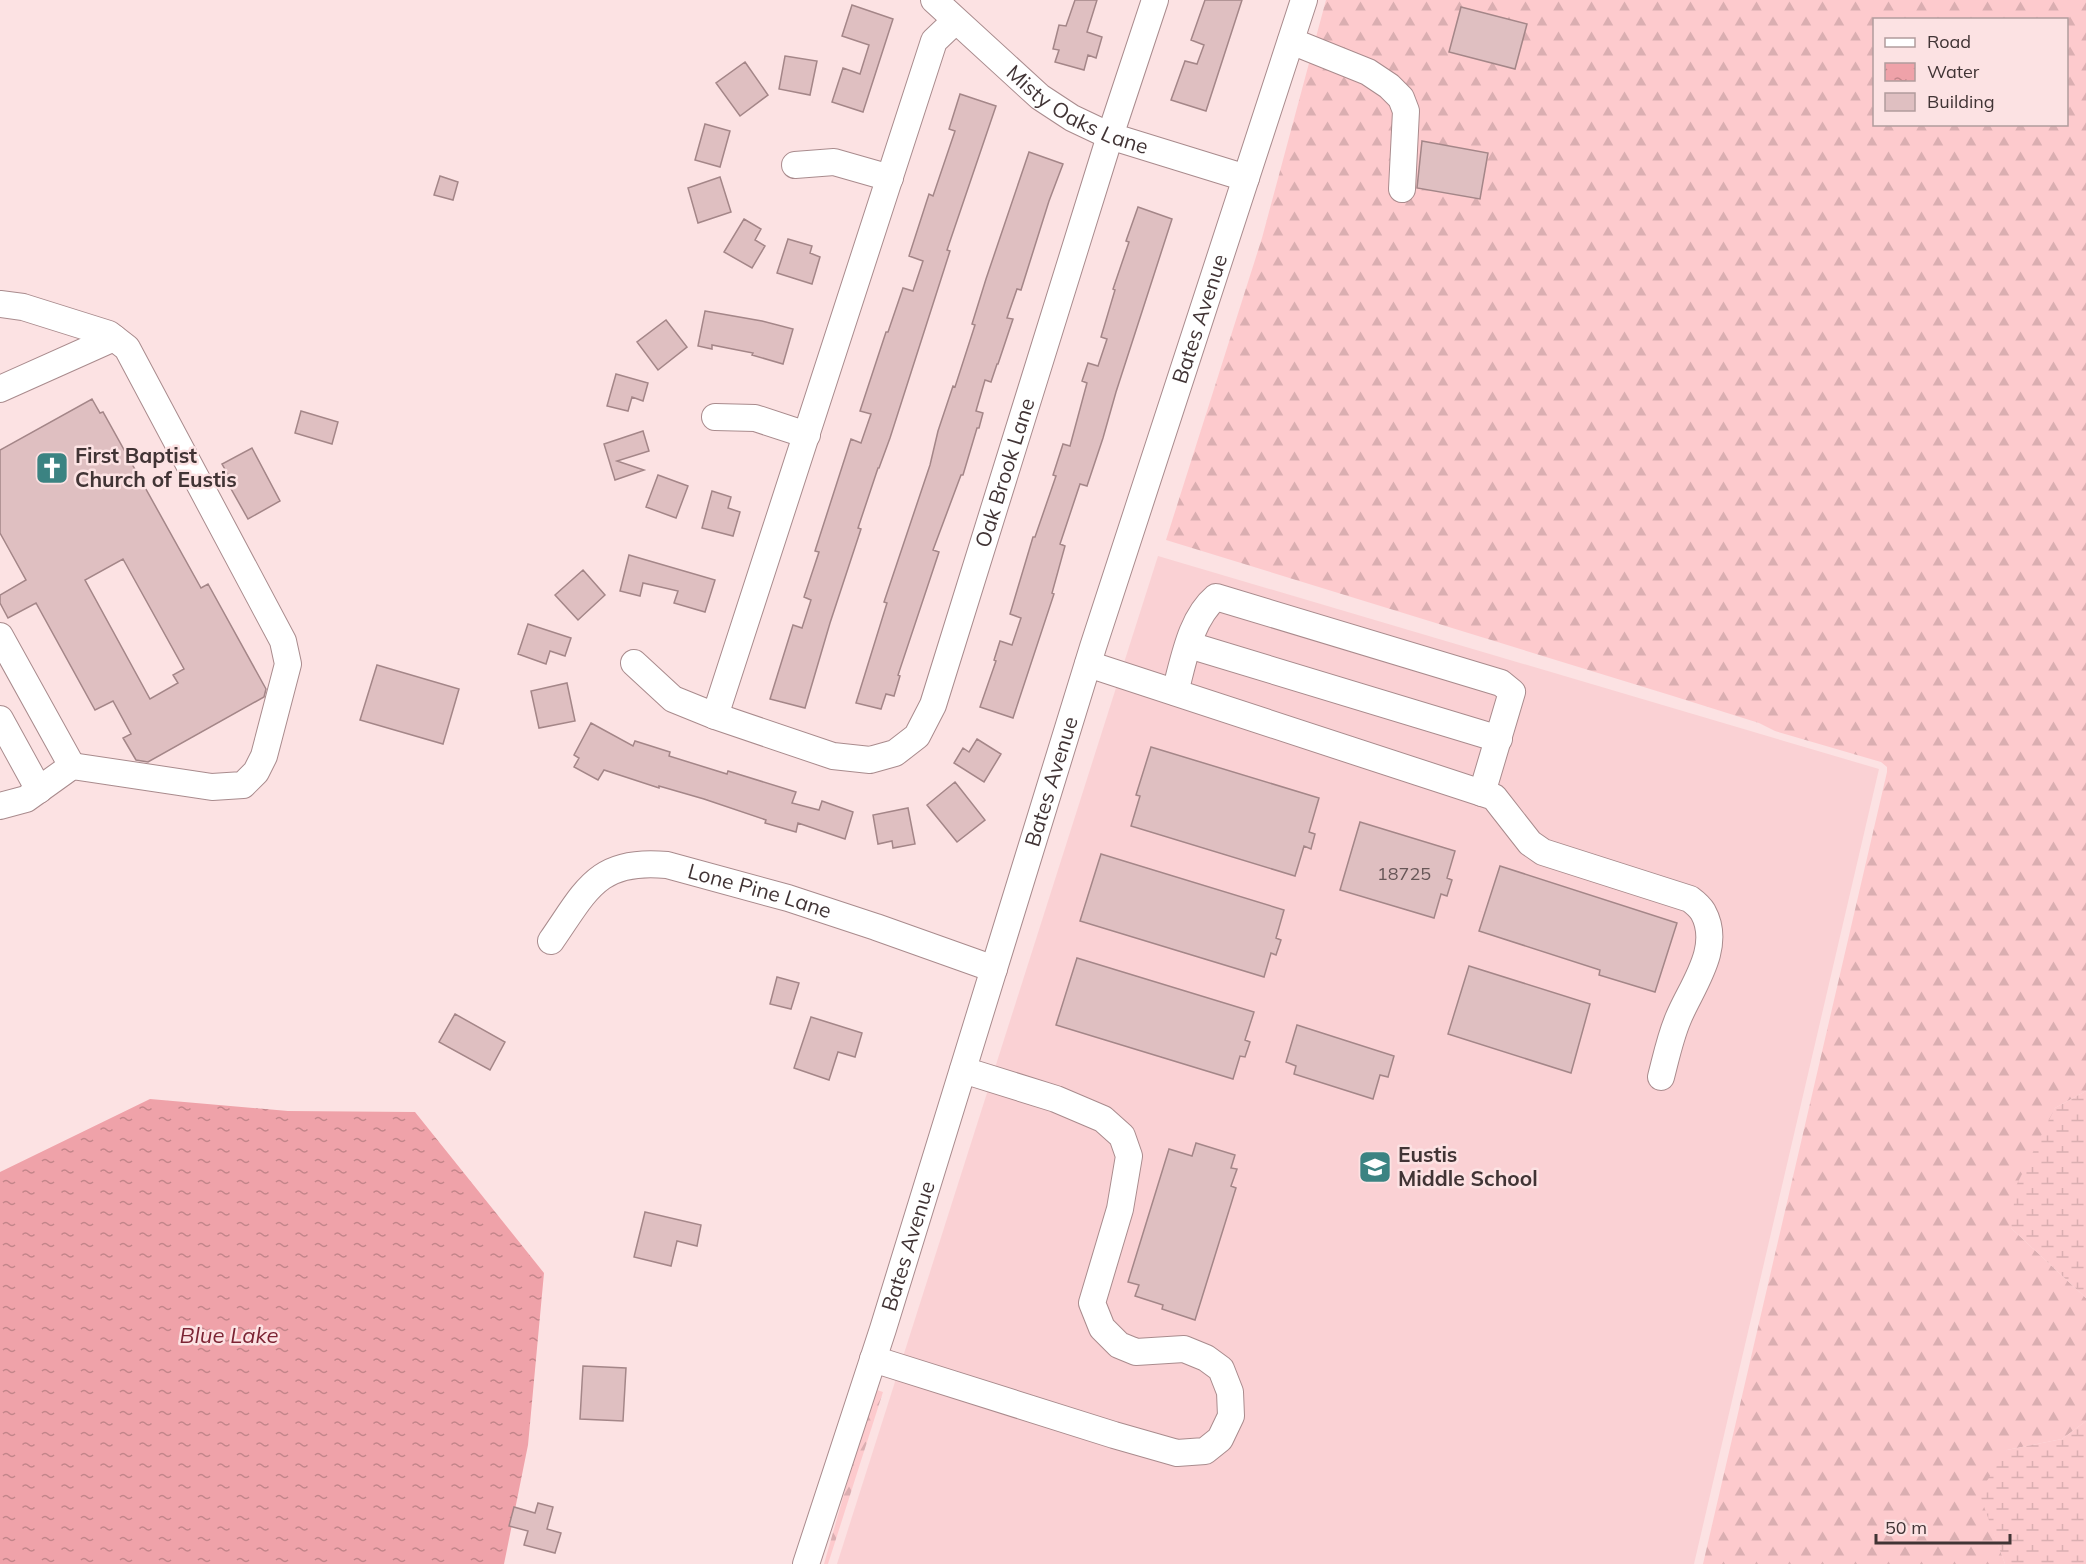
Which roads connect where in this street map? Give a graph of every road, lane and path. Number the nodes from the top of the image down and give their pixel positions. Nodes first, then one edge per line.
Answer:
1 (934, 0) edge
2 (1155, 0) edge
3 (1304, 0) edge
4 (955, 21) junction
5 (1291, 41) junction
6 (1110, 136) junction
7 (795, 165) dead end
8 (890, 178) junction
9 (1246, 178) junction
10 (1402, 189) dead end
11 (0, 304) edge
12 (114, 338) junction
13 (0, 389) edge
14 (715, 417) dead end
15 (807, 435) junction
16 (0, 636) edge
17 (1189, 645) junction
18 (634, 663) dead end
19 (1088, 664) junction
20 (1175, 692) junction
21 (715, 716) junction
22 (0, 719) edge
23 (1499, 739) junction
24 (72, 766) junction
25 (39, 790) junction
26 (1482, 793) junction
27 (0, 806) edge
28 (551, 942) dead end
29 (994, 969) junction
30 (963, 1070) junction
31 (1661, 1077) dead end
32 (873, 1359) junction
33 (806, 1564) edge

1 - 4 street, Misty Oaks Lane
2 - 6 street, Oak Brook Lane
3 - 5 street, Bates Avenue
4 - 6 street, Misty Oaks Lane
4 - 8 street
5 - 9 street, Bates Avenue
5 - 10 street
6 - 9 street, Misty Oaks Lane
6 - 21 street, Oak Brook Lane
7 - 8 street
8 - 15 street
9 - 19 street, Bates Avenue
11 - 12 street
12 - 13 street
12 - 24 street
14 - 15 street
15 - 21 street
16 - 24 street
17 - 20 street
17 - 23 street
17 - 23 street
18 - 21 street, Oak Brook Lane
19 - 20 street
19 - 29 street, Bates Avenue
20 - 26 street
22 - 25 street
23 - 26 street
24 - 25 street
25 - 27 street
26 - 31 street
28 - 29 street, Lone Pine Lane
29 - 30 street, Bates Avenue
30 - 32 street, Bates Avenue
30 - 32 street
32 - 33 street, Bates Avenue

